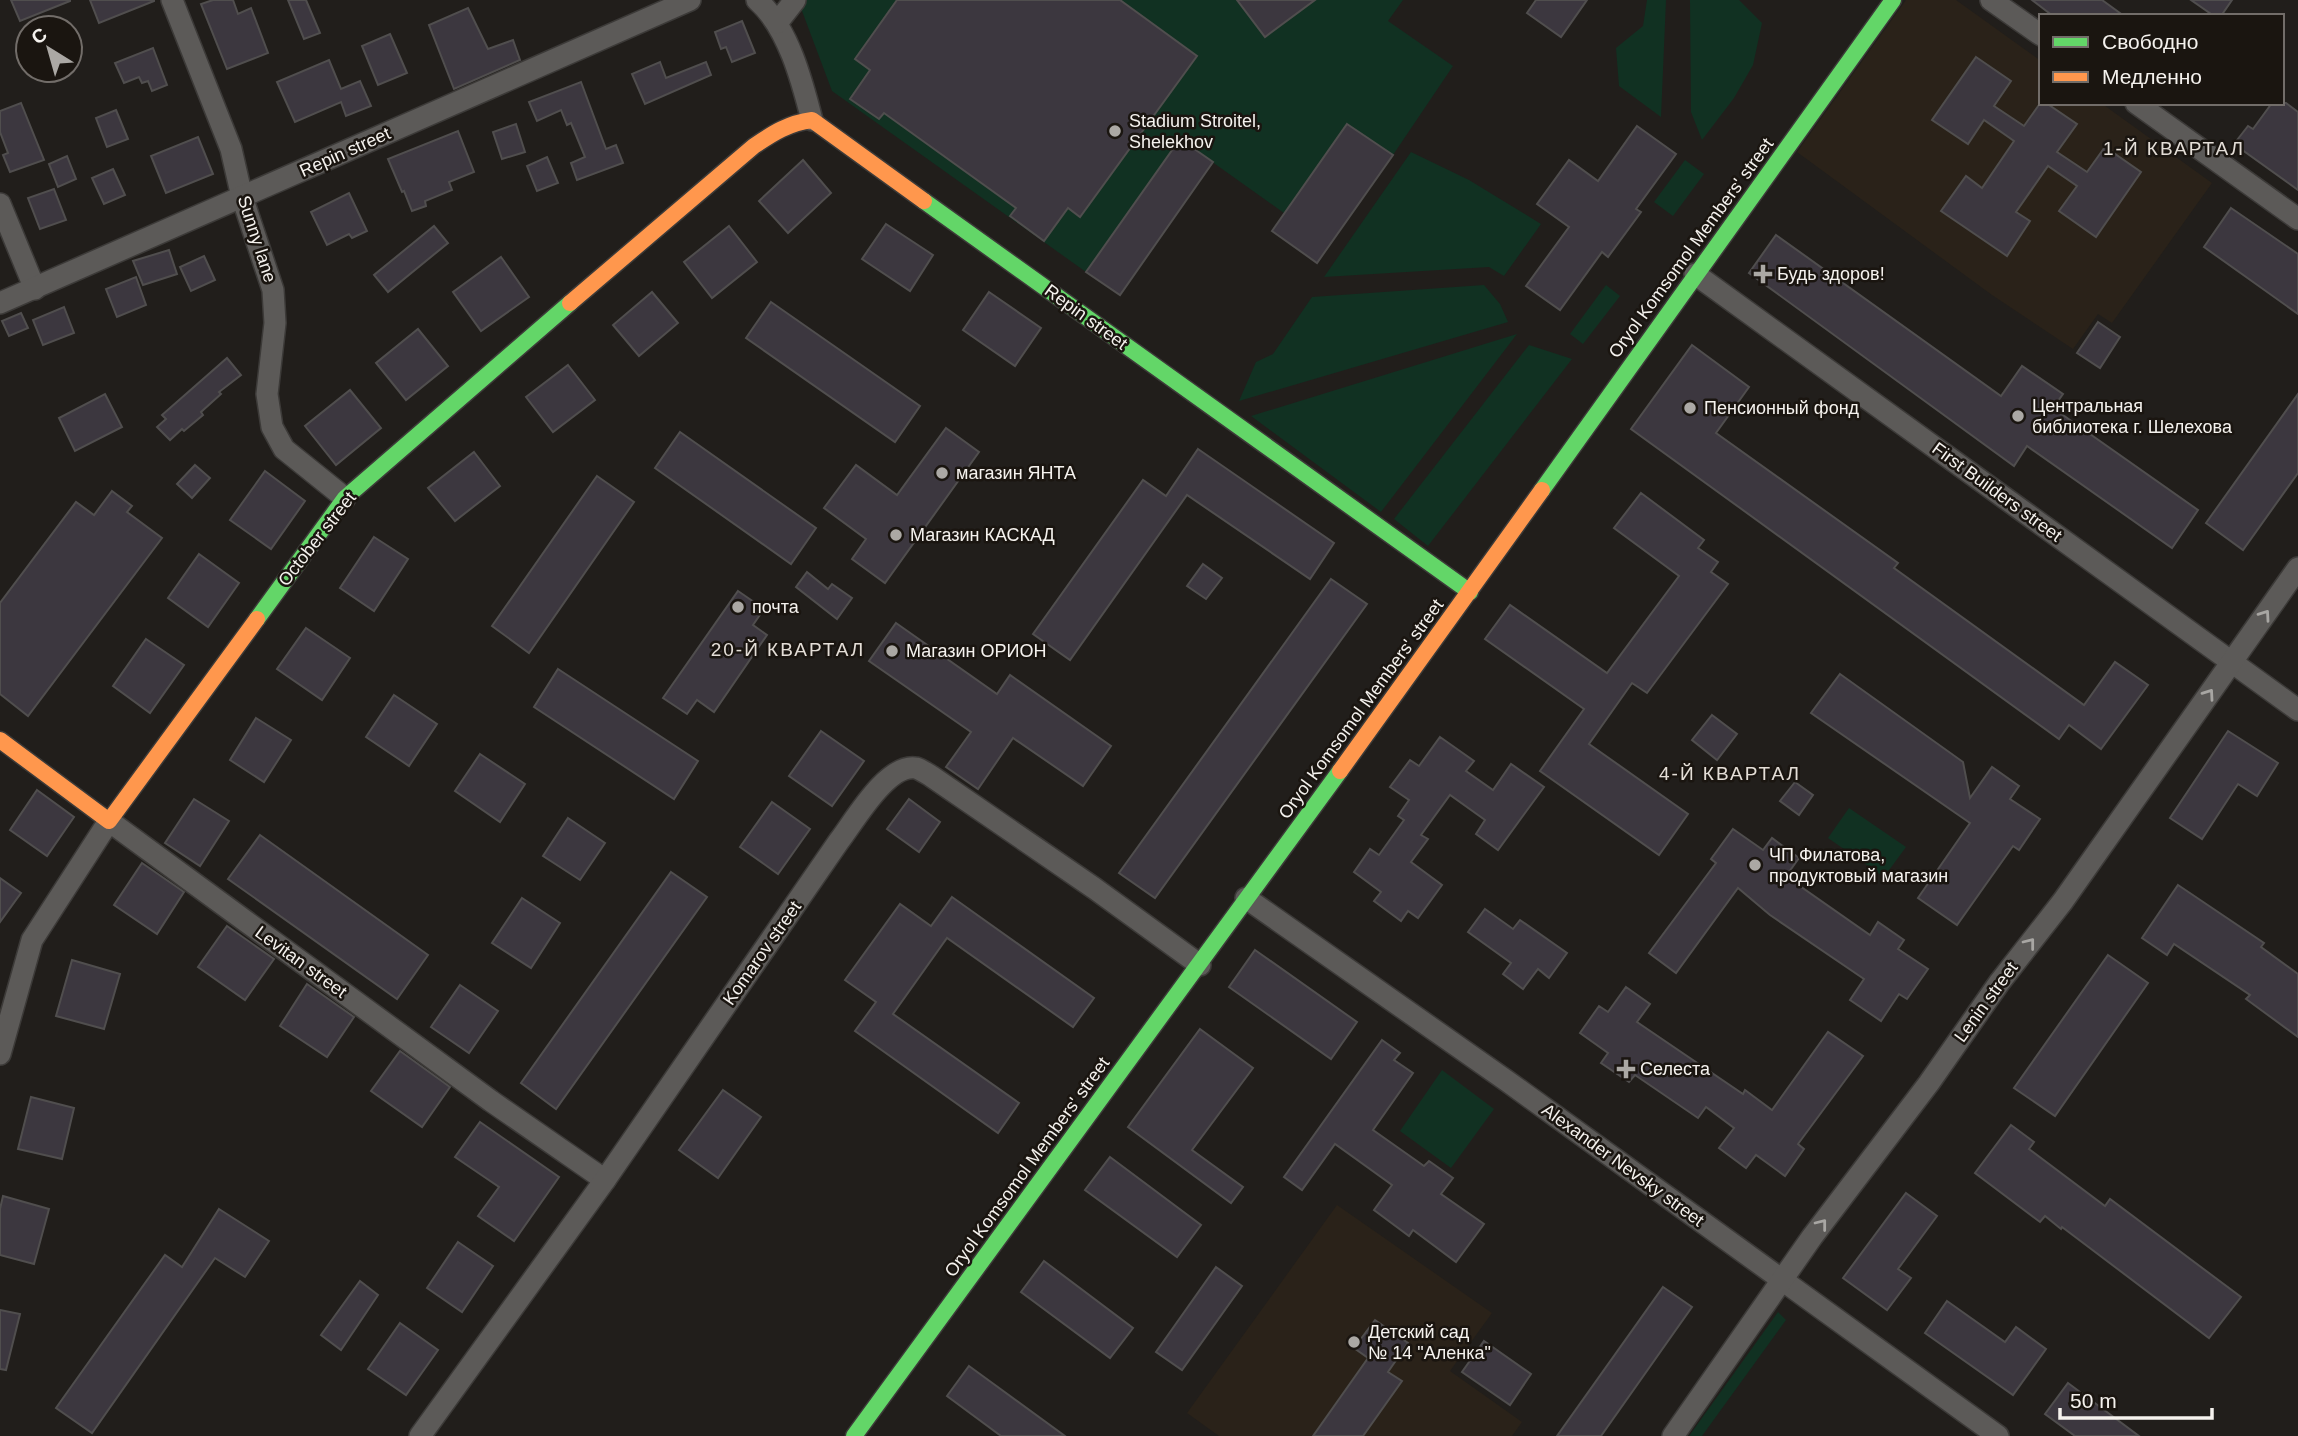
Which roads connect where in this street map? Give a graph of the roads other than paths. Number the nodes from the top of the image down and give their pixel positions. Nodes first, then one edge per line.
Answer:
1 (172, 0) edge
2 (690, 0) edge
3 (757, 0) edge
4 (795, 0) edge
5 (1893, 0) edge
6 (1991, 0) edge
7 (777, 23) junction
8 (2039, 35) edge
9 (2139, 105) edge
10 (812, 120) junction
11 (242, 197) junction
12 (0, 204) edge
13 (2298, 219) edge
14 (1695, 274) junction
15 (35, 289) junction
16 (0, 303) edge
17 (345, 498) junction
18 (2298, 568) edge
19 (1470, 592) junction
20 (2232, 661) junction
21 (2298, 710) edge
22 (0, 740) edge
23 (109, 821) junction
24 (1246, 898) junction
25 (1200, 965) junction
26 (0, 1054) edge
27 (605, 1180) junction
28 (1783, 1280) junction
29 (420, 1436) edge
30 (854, 1436) edge
31 (1673, 1436) edge
32 (1998, 1436) edge

1 - 11 street, Sunny lane
2 - 11 street, Repin street
3 - 7 street
4 - 7 street
5 - 14 street, Oryol Komsomol Members' street
6 - 8 street
7 - 10 street
9 - 13 street
10 - 17 street, October street
10 - 19 street, Repin street
11 - 15 street, Repin street
11 - 17 street, Sunny lane
12 - 15 street
14 - 19 street, Oryol Komsomol Members' street
14 - 20 street, First Builders street
15 - 16 street, Repin street
17 - 23 street, October street
20 -> 18 street, Lenin street
19 - 24 street, Oryol Komsomol Members' street
20 - 21 street, First Builders street
28 -> 20 street, Lenin street
22 - 23 street, Levitan street
23 - 26 street, October street
23 - 27 street, Levitan street
24 - 25 street, Oryol Komsomol Members' street
24 - 28 street, Alexander Nevsky street
25 - 27 street, Komarov street
25 - 30 street, Oryol Komsomol Members' street
27 - 29 street, Komarov street
28 - 31 street, Lenin street
28 - 32 street, Alexander Nevsky street

